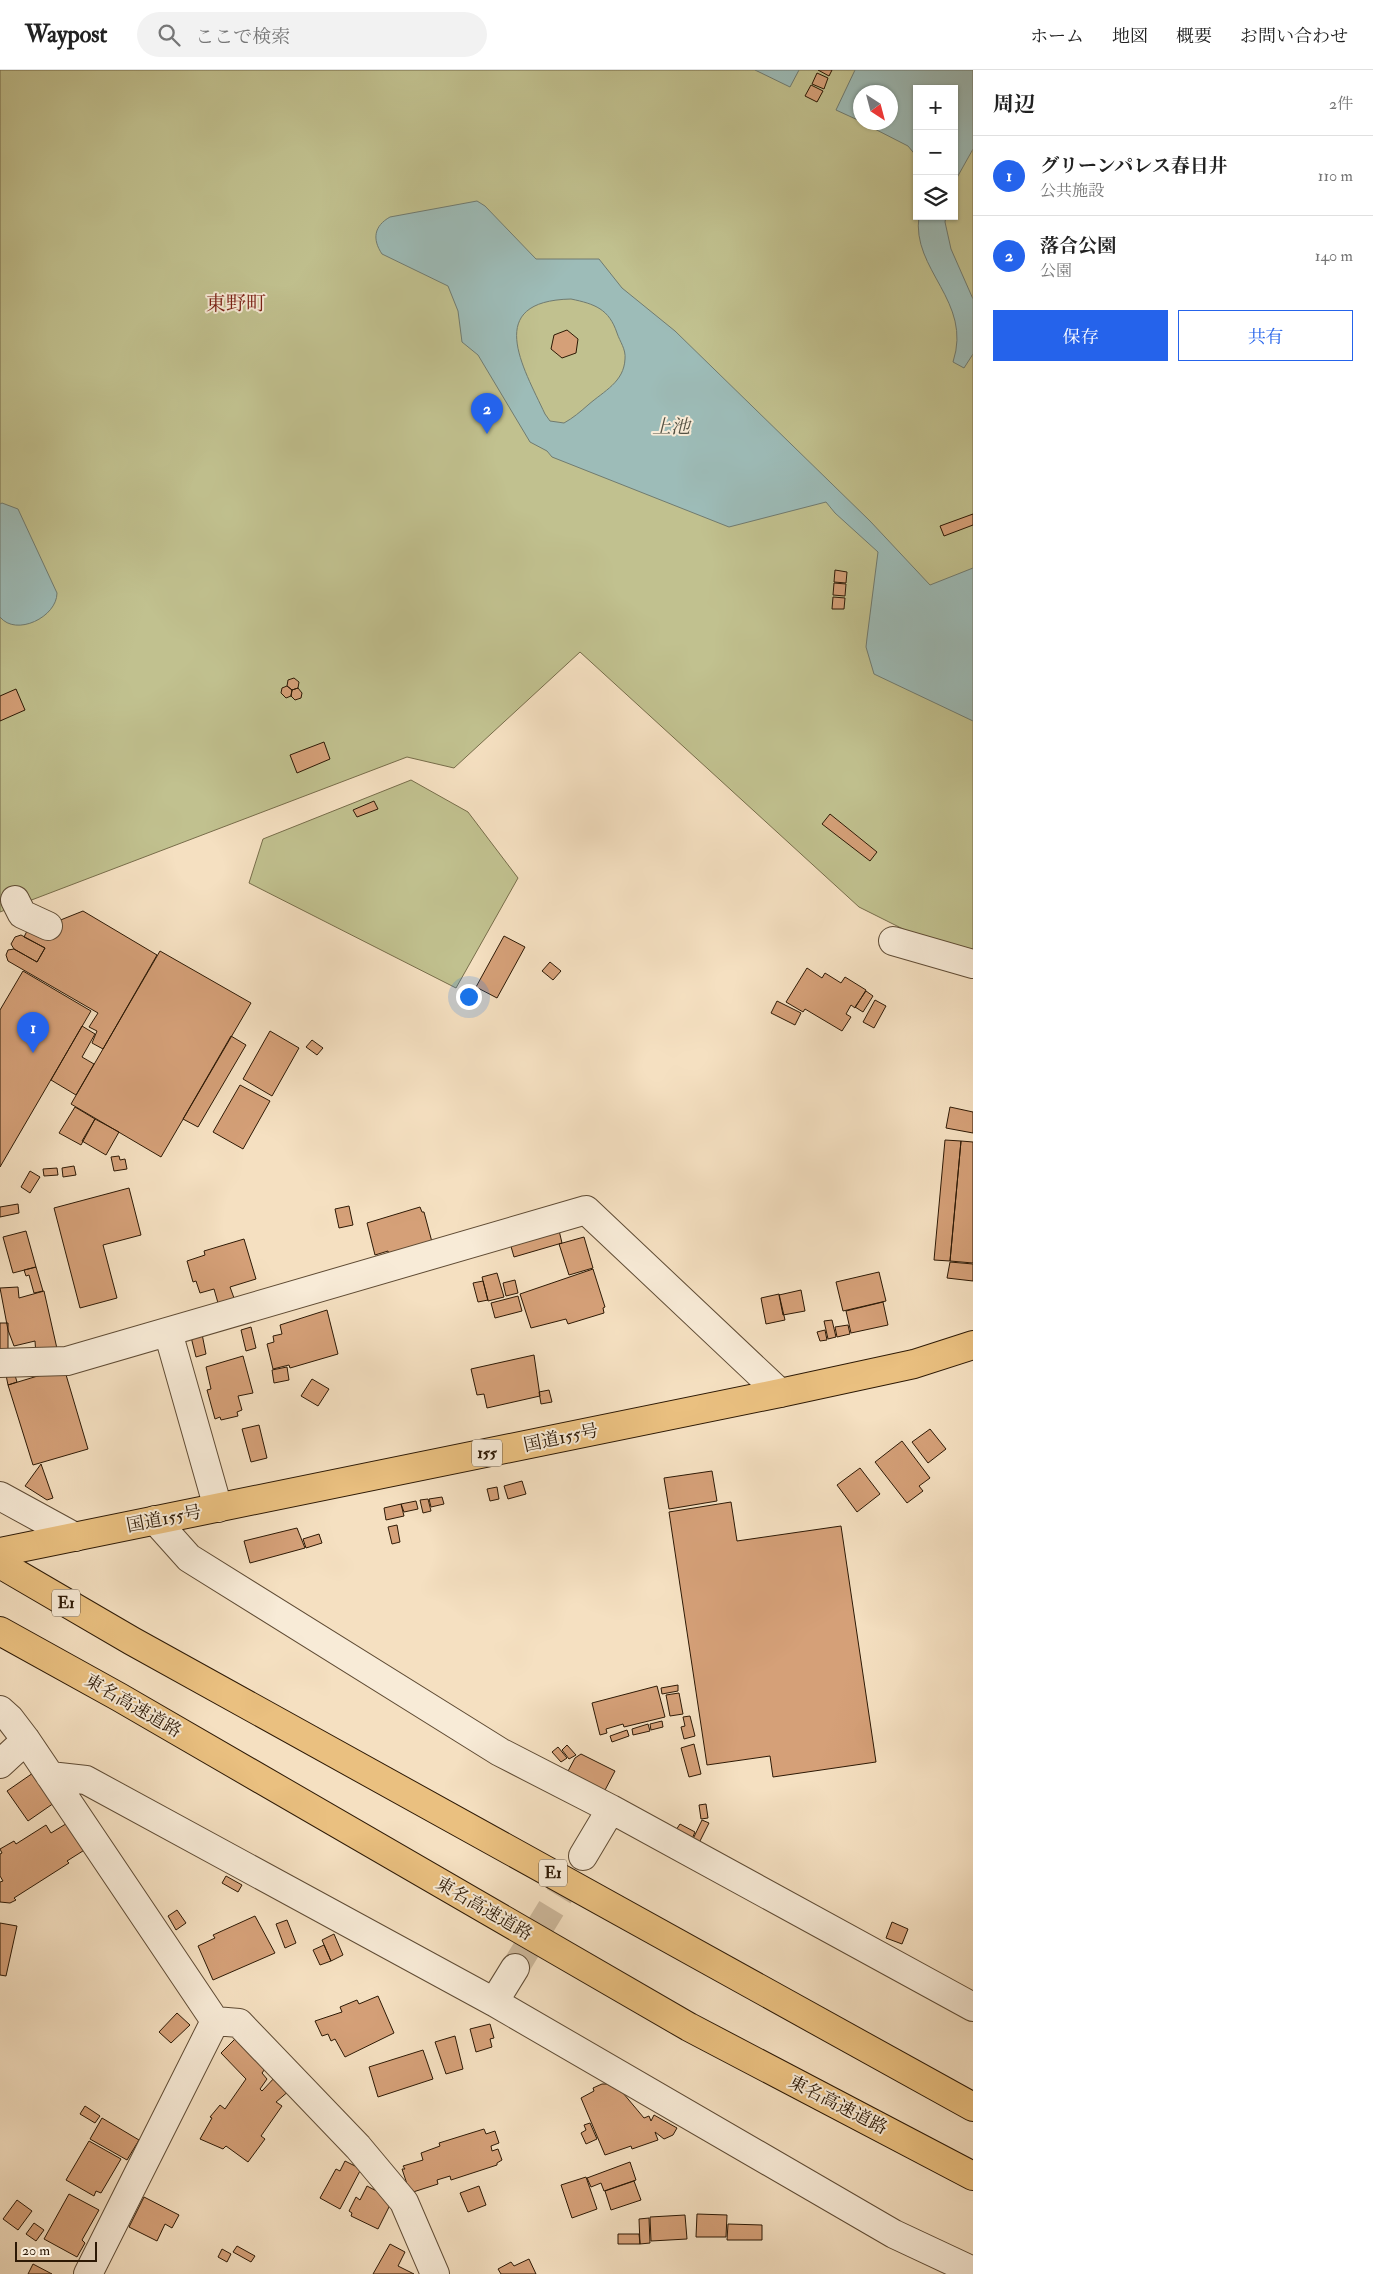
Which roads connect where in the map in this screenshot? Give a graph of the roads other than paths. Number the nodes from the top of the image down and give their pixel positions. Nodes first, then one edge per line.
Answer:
1 (15, 900) dead end
2 (48, 926) dead end
3 (892, 941) dead end
4 (973, 964) edge
5 (168, 1332) junction
6 (973, 1345) edge
7 (0, 1363) edge
8 (780, 1393) junction
9 (0, 1496) edge
10 (218, 1508) junction
11 (155, 1520) junction
12 (75, 1537) junction
13 (0, 1552) edge
14 (0, 1564) edge
15 (0, 1631) edge
16 (0, 1639) edge
17 (119, 1697) junction
18 (0, 1710) edge
19 (26, 1740) junction
20 (0, 1764) edge
21 (50, 1776) junction
22 (611, 1809) junction
23 (583, 1856) tunnel mouth
24 (515, 1968) tunnel mouth
25 (494, 2002) junction
26 (973, 2007) edge
27 (215, 2021) junction
28 (973, 2107) edge
29 (973, 2176) edge
30 (973, 2271) edge
31 (88, 2274) edge
32 (435, 2274) edge

1 - 2 street
3 - 4 street
5 - 7 street
5 - 8 street
5 - 10 street
6 - 8 highway, 国道155号 / 155
8 - 10 highway, 国道155号 / 155
9 - 12 street
10 - 11 highway, 国道155号 / 155
11 - 12 highway, 国道155号 / 155
11 - 22 street
12 - 13 highway, 国道155号 / 155
14 - 28 highway, E1
15 - 17 highway, 東名高速道路
16 - 17 highway
17 - 29 highway, 東名高速道路
18 - 19 street
19 - 20 street
19 - 21 street
21 - 25 street
21 - 27 street
22 - 23 street
22 - 26 street
24 - 25 street
25 - 30 street
27 - 31 street
27 - 32 street

